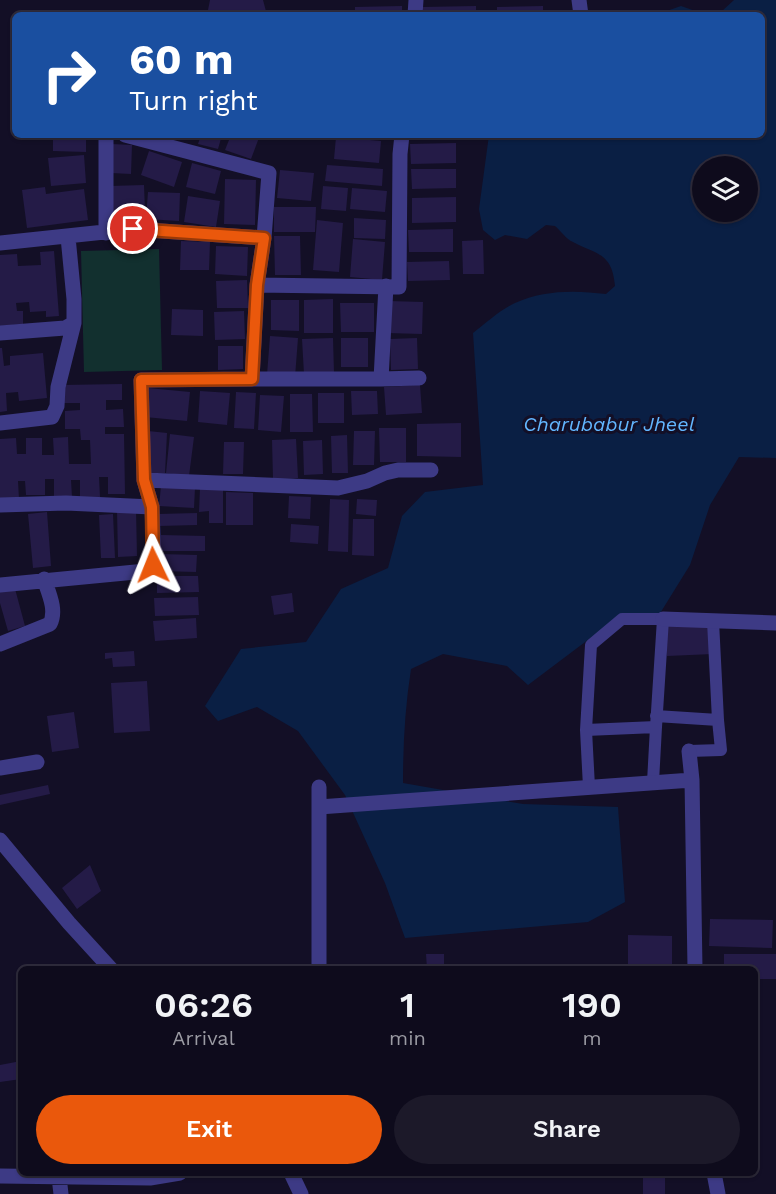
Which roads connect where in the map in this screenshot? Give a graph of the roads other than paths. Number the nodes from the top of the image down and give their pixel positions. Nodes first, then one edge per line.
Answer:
1 (106, 138) edge
2 (136, 138) edge
3 (402, 138) edge
4 (106, 233) junction
5 (68, 237) junction
6 (264, 238) junction
7 (0, 243) edge
8 (257, 285) junction
9 (386, 286) junction
10 (74, 323) junction
11 (0, 333) edge
12 (418, 378) dead end
13 (252, 379) junction
14 (381, 379) junction
15 (0, 423) edge
16 (431, 470) dead end
17 (144, 480) junction
18 (0, 505) edge
19 (152, 507) junction
20 (44, 579) junction
21 (0, 585) edge
22 (663, 619) junction
23 (713, 621) junction
24 (776, 623) edge
25 (0, 644) edge
26 (718, 720) junction
27 (656, 721) junction
28 (586, 730) junction
29 (689, 751) joint
30 (36, 762) dead end
31 (0, 768) edge
32 (692, 780) junction
33 (653, 783) junction
34 (319, 787) dead end
35 (589, 788) junction
36 (319, 807) junction
37 (0, 840) edge
38 (108, 966) edge
39 (319, 966) edge
40 (695, 966) edge
41 (0, 1176) edge
42 (59, 1176) junction
43 (162, 1176) edge
44 (296, 1176) edge
45 (715, 1176) edge
46 (61, 1194) edge
47 (301, 1194) edge
48 (718, 1194) edge

1 - 4 street
2 - 6 street
3 - 9 street
4 - 5 street
4 - 6 street
5 - 7 street
5 - 10 street
6 - 8 street
8 - 9 street
8 - 13 street
9 - 14 street
10 - 11 street
10 - 15 street
12 - 14 street
13 - 14 street
13 - 17 street
16 - 17 street
17 - 19 street
18 - 19 street
19 - 20 street
20 - 21 street
20 - 25 street
22 - 23 street
22 - 27 lane
22 - 28 lane
23 - 24 street
23 - 26 lane
26 - 27 lane
26 - 29 lane
27 - 28 lane
27 - 33 lane
28 - 35 lane
29 - 32 street
30 - 31 street
32 - 33 street
32 - 40 street
33 - 35 street
34 - 36 street
35 - 36 street
36 - 39 street
37 - 38 street
41 - 42 street
42 - 43 street
42 - 46 street
44 - 47 street
45 - 48 street

